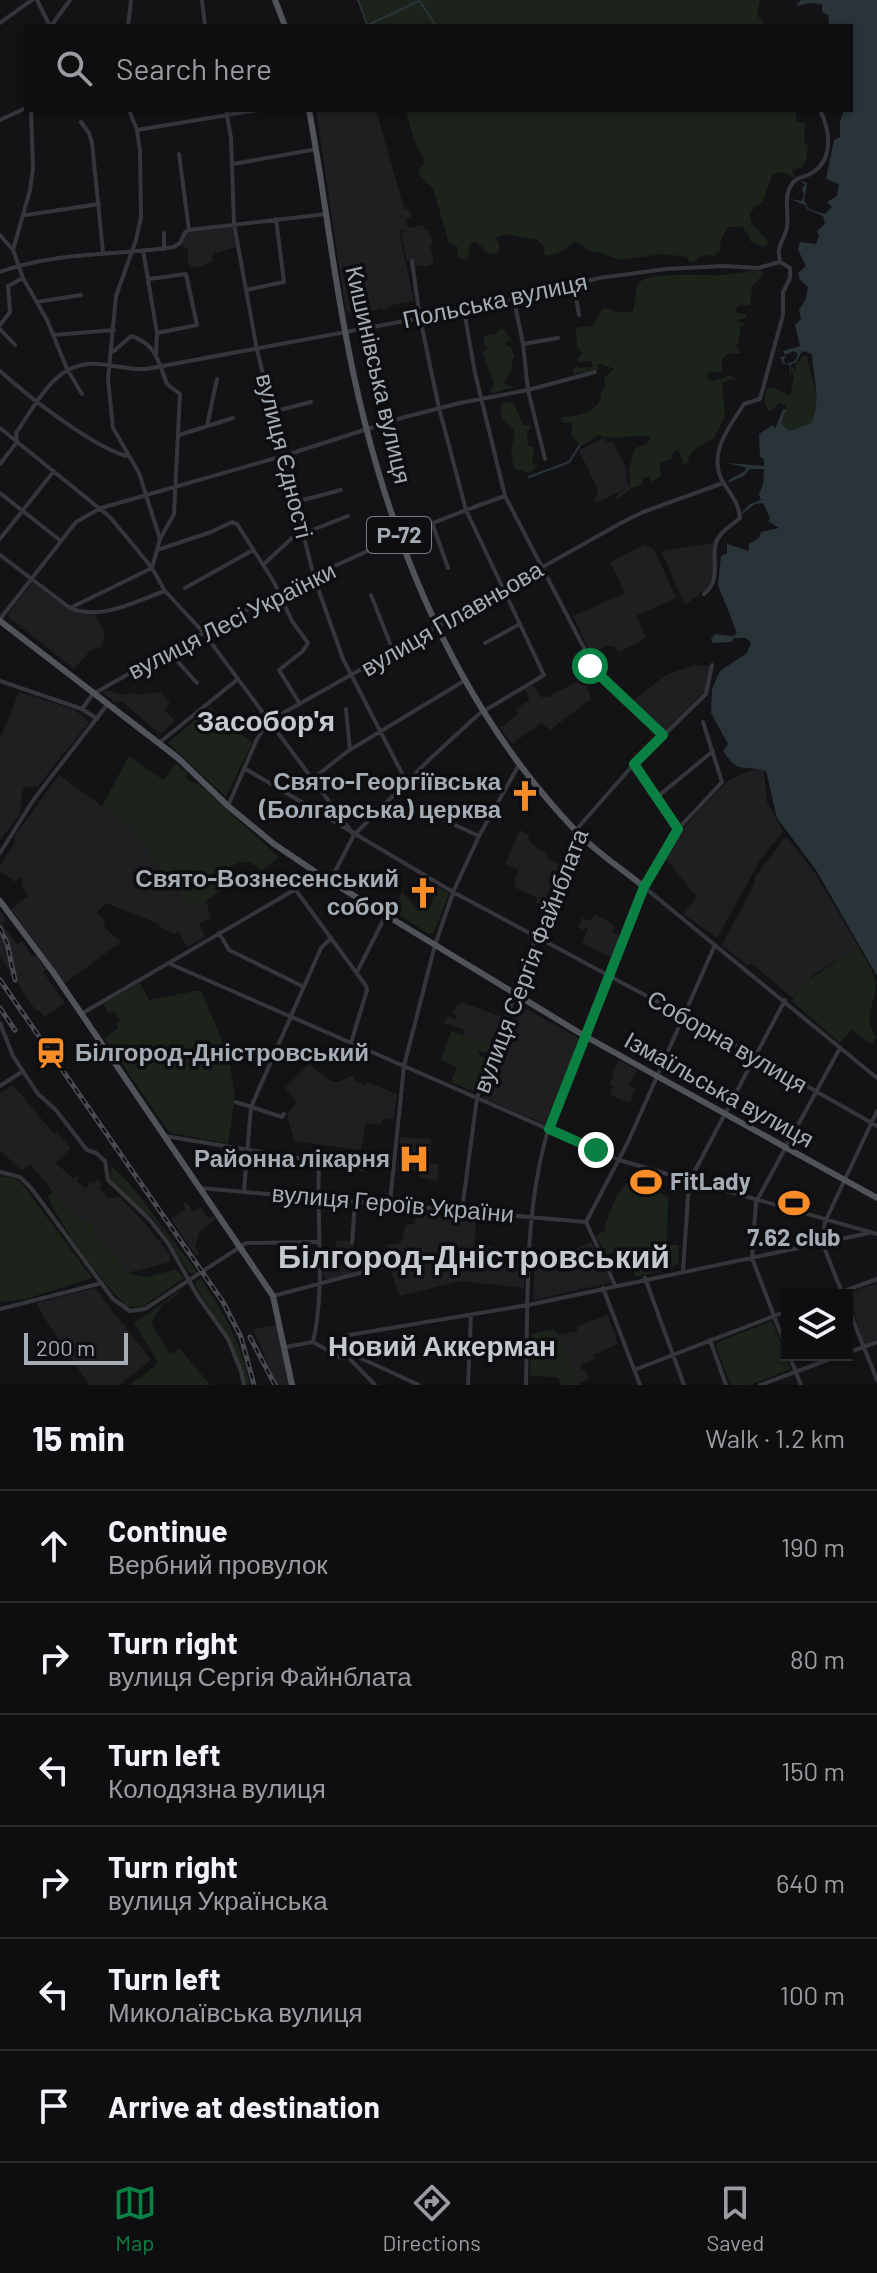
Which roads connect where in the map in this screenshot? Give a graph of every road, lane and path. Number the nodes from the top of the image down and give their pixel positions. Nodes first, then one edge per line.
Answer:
1 (70, 0) edge
2 (131, 0) edge
3 (202, 0) edge
4 (275, 0) edge
5 (35, 1) edge
6 (0, 23) edge
7 (50, 24) edge
8 (52, 24) edge
9 (128, 24) edge
10 (205, 24) edge
11 (284, 24) edge
12 (24, 111) edge
13 (29, 112) edge
14 (130, 112) edge
15 (226, 112) edge
16 (309, 112) edge
17 (821, 112) edge
18 (0, 120) edge
19 (81, 122) dead end
20 (137, 130) junction
21 (317, 149) junction
22 (179, 154) dead end
23 (233, 164) junction
24 (99, 204) junction
25 (326, 214) junction
26 (25, 215) junction
27 (276, 219) junction
28 (234, 224) junction
29 (189, 230) junction
30 (164, 233) dead end
31 (0, 236) edge
32 (164, 249) junction
33 (13, 250) junction
34 (132, 250) junction
35 (143, 250) junction
36 (103, 252) junction
37 (412, 261) dead end
38 (780, 262) junction
39 (18, 265) junction
40 (0, 272) edge
41 (23, 278) junction
42 (149, 279) junction
43 (574, 285) junction
44 (246, 290) junction
45 (81, 295) dead end
46 (514, 300) junction
47 (37, 302) junction
48 (464, 310) junction
49 (579, 315) dead end
50 (420, 318) junction
51 (0, 327) edge
52 (114, 330) junction
53 (157, 333) junction
54 (345, 333) junction
55 (54, 335) junction
56 (558, 338) dead end
57 (523, 344) junction
58 (15, 345) dead end
59 (257, 350) junction
60 (113, 352) junction
61 (156, 354) junction
62 (110, 365) junction
63 (163, 367) junction
64 (67, 369) junction
65 (0, 371) edge
66 (595, 372) dead end
67 (217, 379) dead end
68 (528, 390) junction
69 (82, 394) dead end
70 (481, 399) junction
71 (37, 402) junction
72 (311, 402) dead end
73 (439, 408) junction
74 (272, 412) junction
75 (233, 418) dead end
76 (207, 426) junction
77 (0, 428) edge
78 (367, 428) junction
79 (179, 435) junction
80 (17, 442) junction
81 (283, 456) junction
82 (128, 457) junction
83 (545, 459) dead end
84 (0, 464) edge
85 (54, 471) junction
86 (723, 483) junction
87 (176, 485) junction
88 (341, 490) dead end
89 (0, 493) edge
90 (144, 495) junction
91 (505, 496) junction
92 (295, 502) junction
93 (101, 508) junction
94 (466, 510) junction
95 (22, 511) junction
96 (348, 516) dead end
97 (432, 523) junction
98 (303, 532) junction
99 (399, 535) junction
100 (0, 539) edge
101 (160, 539) junction
102 (61, 541) junction
103 (156, 550) junction
104 (253, 550) junction
105 (0, 555) edge
106 (263, 565) junction
107 (542, 567) junction
108 (152, 568) junction
109 (448, 568) dead end
110 (314, 577) junction
111 (31, 579) junction
112 (185, 588) dead end
113 (503, 589) junction
114 (165, 591) junction
115 (278, 594) junction
116 (704, 594) dead end
117 (371, 595) dead end
118 (70, 608) junction
119 (0, 620) edge
120 (520, 624) junction
121 (437, 627) junction
122 (203, 632) junction
123 (485, 643) dead end
124 (168, 651) junction
125 (393, 651) junction
126 (712, 665) dead end
127 (352, 676) junction
128 (238, 679) junction
129 (0, 681) edge
130 (464, 681) junction
131 (197, 683) dead end
132 (93, 694) junction
133 (300, 704) junction
134 (107, 705) junction
135 (82, 709) junction
136 (346, 709) dead end
137 (482, 712) junction
138 (97, 719) junction
139 (269, 721) junction
140 (703, 722) dead end
141 (381, 733) junction
142 (663, 735) junction
143 (159, 743) junction
144 (350, 750) junction
145 (713, 751) junction
146 (520, 763) junction
147 (634, 764) junction
148 (244, 768) junction
149 (311, 780) junction
150 (407, 783) junction
151 (656, 798) junction
152 (228, 806) junction
153 (442, 819) dead end
154 (678, 829) junction
155 (575, 831) junction
156 (354, 835) junction
157 (479, 836) junction
158 (0, 853) edge
159 (320, 875) junction
160 (330, 881) junction
161 (644, 887) junction
162 (295, 889) junction
163 (453, 892) junction
164 (0, 901) edge
165 (386, 915) junction
166 (219, 933) junction
167 (538, 937) junction
168 (330, 939) junction
169 (435, 945) junction
170 (715, 945) junction
171 (168, 963) junction
172 (357, 972) junction
173 (609, 976) junction
174 (303, 987) junction
175 (516, 994) junction
176 (785, 1000) junction
177 (81, 1014) junction
178 (290, 1016) junction
179 (684, 1016) junction
180 (0, 1023) edge
181 (585, 1036) junction
182 (351, 1043) junction
183 (840, 1048) junction
184 (755, 1057) junction
185 (404, 1066) junction
186 (23, 1071) junction
187 (657, 1076) junction
188 (877, 1078) edge
189 (0, 1086) edge
190 (816, 1092) junction
191 (477, 1098) junction
192 (236, 1102) dead end
193 (251, 1107) junction
194 (877, 1111) edge
195 (284, 1114) dead end
196 (725, 1114) junction
197 (870, 1122) junction
198 (877, 1126) edge
199 (549, 1129) junction
200 (165, 1136) junction
201 (786, 1148) junction
202 (246, 1150) junction
203 (619, 1160) junction
204 (319, 1162) junction
205 (363, 1169) dead end
206 (0, 1172) edge
207 (843, 1179) junction
208 (689, 1182) junction
209 (200, 1188) junction
210 (244, 1191) junction
211 (317, 1197) junction
212 (877, 1198) edge
213 (757, 1200) junction
214 (355, 1201) junction
215 (390, 1202) junction
216 (462, 1210) junction
217 (533, 1216) junction
218 (826, 1220) junction
219 (586, 1222) junction
220 (874, 1234) edge
221 (317, 1242) junction
222 (822, 1242) junction
223 (352, 1243) dead end
224 (240, 1246) junction
225 (752, 1258) junction
226 (386, 1266) dead end
227 (683, 1271) junction
228 (645, 1278) junction
229 (877, 1279) edge
230 (188, 1280) junction
231 (102, 1283) junction
232 (318, 1285) junction
233 (615, 1285) junction
234 (603, 1288) junction
235 (840, 1289) edge
236 (852, 1289) edge
237 (273, 1296) junction
238 (528, 1305) junction
239 (0, 1309) edge
240 (781, 1313) edge
241 (471, 1314) junction
242 (774, 1316) junction
243 (853, 1320) edge
244 (781, 1334) edge
245 (343, 1336) dead end
246 (710, 1340) junction
247 (313, 1342) junction
248 (877, 1342) edge
249 (286, 1347) junction
250 (864, 1347) junction
251 (853, 1351) edge
252 (673, 1354) junction
253 (348, 1356) junction
254 (791, 1361) edge
255 (824, 1361) edge
256 (634, 1370) junction
257 (795, 1371) junction
258 (877, 1380) edge
259 (244, 1385) edge
260 (292, 1385) edge
261 (375, 1385) edge
262 (419, 1385) edge
263 (468, 1385) edge
264 (526, 1385) edge
265 (640, 1385) edge
266 (684, 1385) edge
267 (726, 1385) edge
268 (760, 1385) edge
269 (801, 1385) edge

1 - 8 street
2 - 9 street
3 - 10 street
4 - 11 main road
5 - 6 street
5 - 7 street
12 - 18 street
13 - 26 street
14 - 20 street
15 - 20 street
15 - 23 street, вулиця Єдності
16 - 21 main road, Кишинівська вулиця / Р-72
17 - 38 street
19 - 24 street
20 - 34 street
21 - 23 street
21 - 25 main road, Кишинівська вулиця / Р-72
22 - 29 street
23 - 28 street, вулиця Єдності
24 - 26 street
24 - 36 street
25 - 27 street
25 - 54 main road, Кишинівська вулиця / Р-72
26 - 33 street
27 - 28 street
27 - 44 street
28 - 29 street
28 - 44 street, вулиця Єдності
29 - 32 street
30 - 32 street
31 - 33 street
32 - 35 street
33 - 39 street
34 - 35 street
34 - 36 street
34 - 52 street
35 - 42 street
36 - 39 street
37 - 50 street
38 - 43 street, Польська вулиця
38 - 86 street
39 - 40 street
39 - 41 street
41 - 47 street
41 - 51 street
42 - 53 street
42 - 53 street
43 - 46 street, Польська вулиця
43 - 49 street
44 - 59 street, вулиця Єдності
45 - 47 street
46 - 48 street, Польська вулиця
46 - 57 street
47 - 55 street
48 - 50 street, Польська вулиця
48 - 70 street
50 - 54 street, Польська вулиця
50 - 73 street
51 - 58 street
52 - 55 street
52 - 60 street
53 - 61 street
54 - 59 street, Польська вулиця
54 - 78 main road, Кишинівська вулиця / Р-72
55 - 64 street
56 - 57 street
57 - 68 street
59 - 63 street, Польська вулиця
59 - 74 street, вулиця Єдності
60 - 61 street
60 - 62 street
61 - 63 street
62 - 63 street, Польська вулиця
62 - 64 street, Польська вулиця
62 - 82 street
63 - 79 street
64 - 69 street
64 - 71 street
65 - 71 street
66 - 68 street
67 - 76 street
68 - 70 street
68 - 83 street
70 - 73 street
70 - 91 street
71 - 80 street
71 - 82 street
72 - 74 street
73 - 78 street
73 - 94 street
74 - 81 street, вулиця Єдності
75 - 76 street
76 - 79 street
77 - 80 street
78 - 81 street
78 - 99 main road, Кишинівська вулиця / Р-72
79 - 87 street
80 - 84 street
80 - 85 street
81 - 87 street
81 - 92 street, вулиця Єдності
82 - 90 street
85 - 93 street
85 - 95 street
86 - 107 street, вулиця Плавньова
86 - 116 street
87 - 90 street
87 - 101 street
88 - 92 street
89 - 95 street
90 - 93 street
90 - 101 street
91 - 94 street, вулиця Лесі Українки
91 - 107 street
92 - 98 street, вулиця Єдності
93 - 102 street
93 - 108 street
94 - 97 street, вулиця Лесі Українки
94 - 113 street
95 - 100 street
95 - 102 street
96 - 98 street
97 - 99 street, вулиця Лесі Українки
97 - 109 street
98 - 106 street
98 - 110 street, вулиця Єдності
99 - 110 street, вулиця Лесі Українки
99 - 121 main road, Кишинівська вулиця / Р-72
101 - 103 street
102 - 111 street
103 - 104 street
103 - 108 street
104 - 106 street
104 - 112 street
105 - 111 street
106 - 115 street
107 - 113 street, вулиця Плавньова
107 - 142 street
108 - 114 street
108 - 118 street
110 - 115 street, вулиця Лесі Українки
110 - 127 street, вулиця Єдності
111 - 118 street
111 - 119 street
113 - 120 street
113 - 121 street, вулиця Плавньова
114 - 118 street
114 - 122 street
115 - 122 street, вулиця Лесі Українки
115 - 133 street
117 - 125 street
119 - 132 main road, Ізмаїльська вулиця
120 - 123 street
120 - 137 street
121 - 125 street, вулиця Плавньова
121 - 130 main road, Кишинівська вулиця / Р-72
122 - 124 street, вулиця Лесі Українки
122 - 128 street
124 - 131 street
124 - 132 street, вулиця Лесі Українки
125 - 127 street, вулиця Плавньова
126 - 142 street, вулиця Сергія Файнблата
127 - 133 street, вулиця Плавньова
127 - 141 street, вулиця Єдності
128 - 139 street
128 - 143 street
129 - 135 street
130 - 137 main road, Кишинівська вулиця / Р-72
130 - 141 street
132 - 134 main road, Ізмаїльська вулиця
132 - 135 street
133 - 139 street, вулиця Плавньова
134 - 138 street
134 - 143 main road, Ізмаїльська вулиця
135 - 138 street
136 - 144 street
137 - 146 main road, Кишинівська вулиця / Р-72
137 - 150 street
138 - 158 street
139 - 148 street
139 - 149 street
140 - 145 street
141 - 144 street
141 - 150 street, вулиця Єдності
142 - 147 street, вулиця Сергія Файнблата
143 - 152 main road, Ізмаїльська вулиця
144 - 149 street
145 - 151 street
145 - 154 street
146 - 155 main road, Кишинівська вулиця / Р-72
146 - 157 street
147 - 151 street
147 - 155 street, вулиця Сергія Файнблата
148 - 152 street
148 - 156 street, Соборна вулиця
149 - 156 street
150 - 156 street
151 - 154 street
152 - 159 main road, Ізмаїльська вулиця
153 - 157 street
154 - 161 street
155 - 161 main road, Кишинівська вулиця / Р-72
155 - 167 street, вулиця Сергія Файнблата
156 - 160 street
156 - 163 street, Соборна вулиця
157 - 163 street
159 - 160 main road, Ізмаїльська вулиця
159 - 162 street
160 - 165 main road, Ізмаїльська вулиця
161 - 170 street, Кишинівська вулиця
161 - 173 main road
162 - 166 street
162 - 168 street
163 - 167 street, Соборна вулиця
163 - 169 street
164 - 177 main road
165 - 169 main road, Ізмаїльська вулиця
165 - 172 street
166 - 171 street
166 - 174 street
167 - 173 street, Соборна вулиця
167 - 175 street, вулиця Сергія Файнблата
168 - 172 street
168 - 174 street
169 - 175 main road, Ізмаїльська вулиця
169 - 185 street
170 - 176 street, Кишинівська вулиця
170 - 179 street
171 - 177 street
171 - 178 street
172 - 182 street
173 - 179 street, Соборна вулиця
173 - 181 main road
174 - 178 street
175 - 181 main road, Ізмаїльська вулиця
175 - 191 street, вулиця Сергія Файнблата
176 - 183 street, Кишинівська вулиця
176 - 184 street
177 - 200 main road
178 - 182 street
178 - 193 street
179 - 184 street, Соборна вулиця
179 - 187 street
180 - 186 street
181 - 187 main road, Ізмаїльська вулиця
181 - 199 street
182 - 185 street
183 - 188 street, Кишинівська вулиця
183 - 190 street
184 - 190 street, Соборна вулиця
184 - 196 street
185 - 191 street
185 - 215 street
186 - 189 street
186 - 230 street
187 - 196 main road, Ізмаїльська вулиця
187 - 203 street
190 - 197 street, Соборна вулиця
190 - 201 street
191 - 199 street
191 - 216 street, вулиця Сергія Файнблата
192 - 193 street
193 - 195 street
193 - 202 street
194 - 197 street
196 - 201 main road, Ізмаїльська вулиця
196 - 208 street
197 - 198 street, Соборна вулиця
197 - 207 street
199 - 203 street
199 - 217 street
200 - 202 street
200 - 209 main road
201 - 207 main road, Ізмаїльська вулиця
201 - 213 street
202 - 204 street
202 - 210 street
203 - 208 street
203 - 219 street
204 - 205 street
204 - 211 street
206 - 231 street
207 - 212 main road, Ізмаїльська вулиця
207 - 218 street
208 - 213 street
208 - 227 street
209 - 210 street, вулиця Героїв України
209 - 224 main road
210 - 211 street, вулиця Героїв України
211 - 214 street, вулиця Героїв України
211 - 221 street
213 - 218 street
213 - 225 street
214 - 215 street, вулиця Героїв України
214 - 223 street
215 - 216 street, вулиця Героїв України
216 - 217 street, вулиця Героїв України
217 - 219 street, вулиця Героїв України
217 - 238 street
218 - 220 street
218 - 222 street
219 - 233 street
220 - 222 street
221 - 224 street
221 - 232 street
222 - 225 street
222 - 235 street
224 - 230 street
224 - 237 main road
225 - 227 street
225 - 242 street
226 - 232 street
227 - 228 street
228 - 233 street
228 - 252 street
229 - 236 street
230 - 231 street
230 - 259 street
231 - 239 street
232 - 237 street
232 - 247 street
233 - 234 street
234 - 238 street
234 - 256 street
237 - 249 main road
238 - 241 street
238 - 264 street
240 - 242 street
241 - 245 street
241 - 263 street
242 - 244 street
242 - 246 street
243 - 250 street
246 - 252 street
246 - 267 street
247 - 249 street
247 - 253 street
248 - 250 street
249 - 260 main road
250 - 251 street
250 - 258 street
252 - 256 street
252 - 266 street
253 - 261 street
253 - 262 street
254 - 257 street
255 - 257 street
256 - 265 street
257 - 268 street
257 - 269 street

